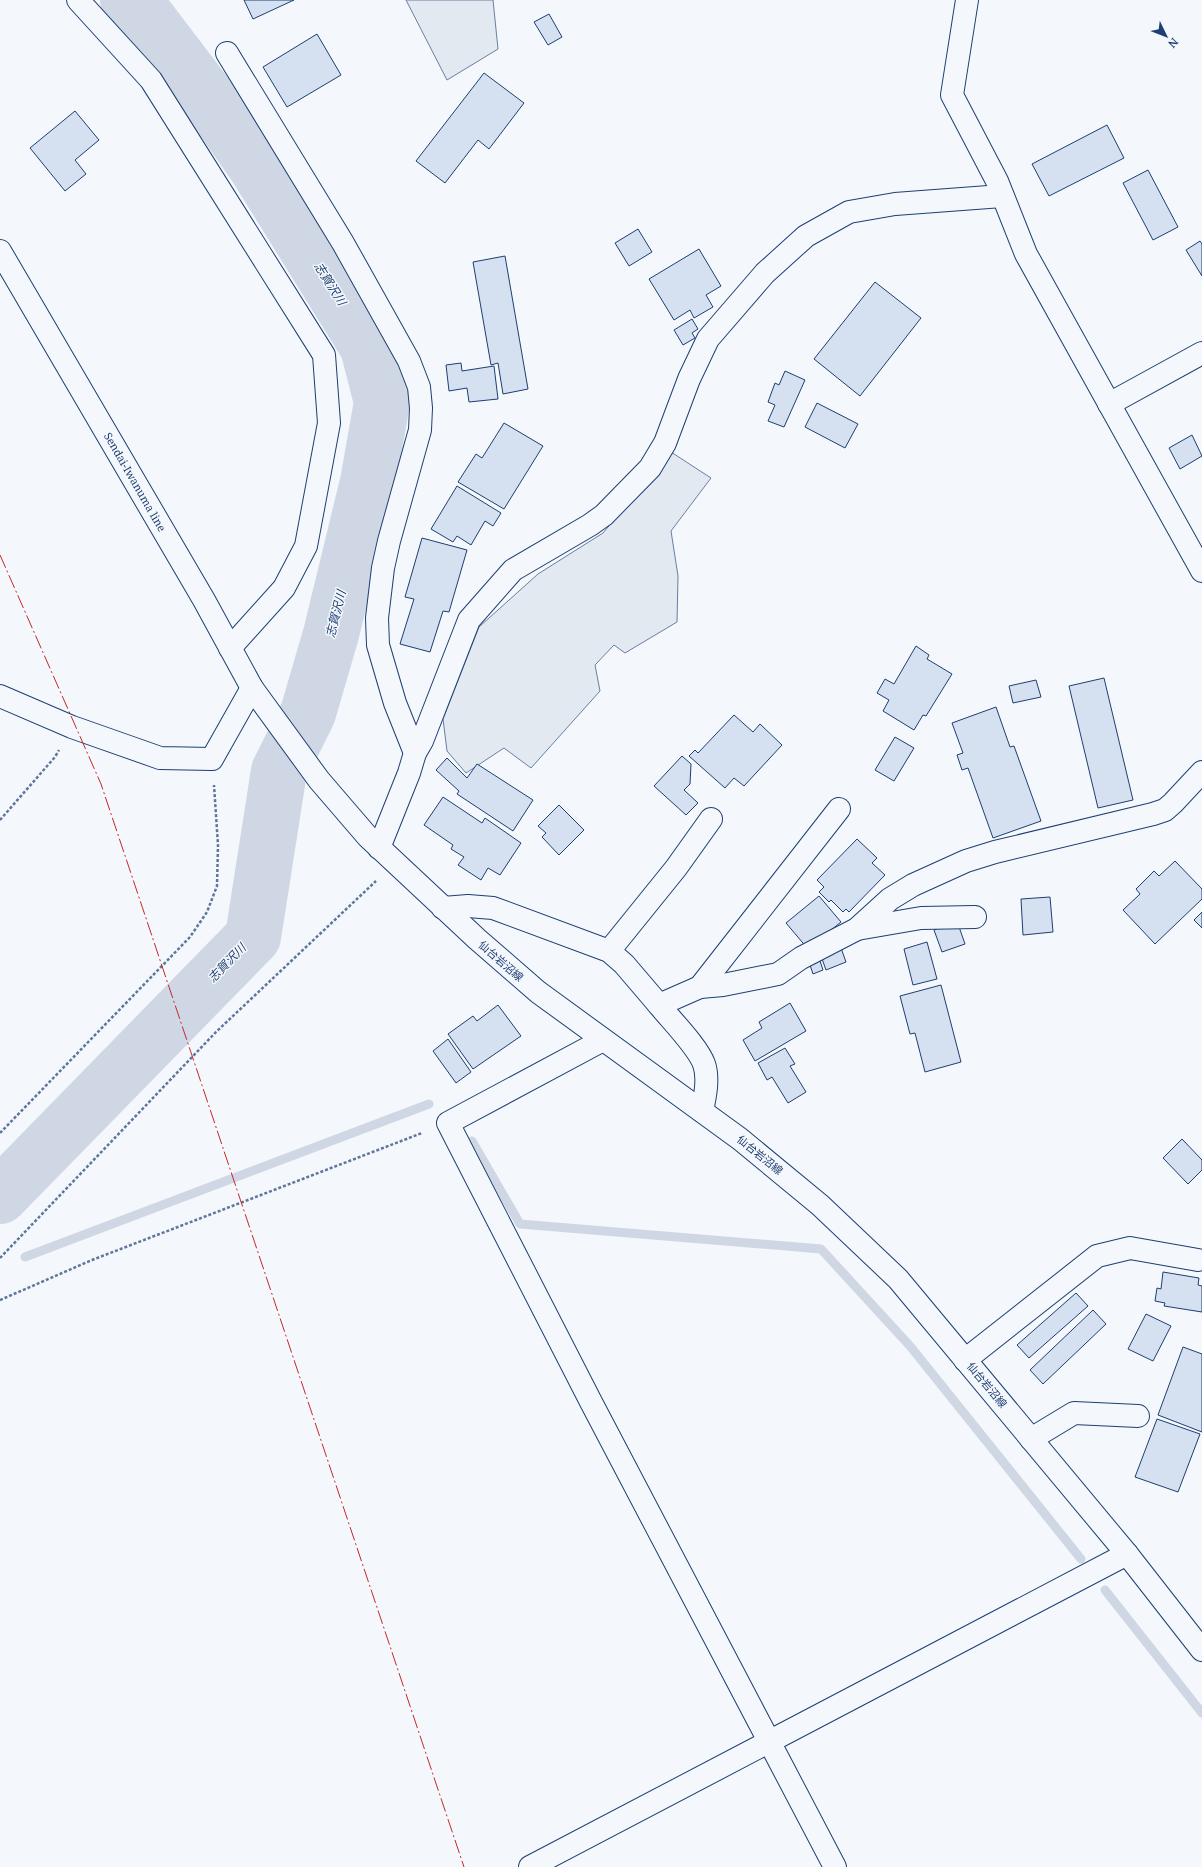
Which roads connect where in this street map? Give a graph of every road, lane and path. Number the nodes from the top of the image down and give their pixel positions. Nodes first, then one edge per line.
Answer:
1 (78, 0) edge
2 (967, 0) edge
3 (227, 53) dead end
4 (1002, 196) junction
5 (0, 251) edge
6 (1202, 353) edge
7 (1110, 404) junction
8 (1202, 571) edge
9 (230, 648) junction
10 (252, 688) junction
11 (0, 696) edge
12 (269, 712) joint
13 (72, 727) junction
14 (415, 753) junction
15 (212, 759) junction
16 (1202, 772) edge
17 (839, 809) dead end
18 (711, 819) dead end
19 (0, 820) edge
20 (374, 843) junction
21 (395, 863) junction
22 (443, 908) junction
23 (975, 917) dead end
24 (857, 930) junction
25 (609, 951) junction
26 (700, 987) junction
27 (659, 1005) junction
28 (603, 1040) junction
29 (702, 1110) junction
30 (448, 1123) junction
31 (0, 1133) edge
32 (0, 1258) edge
33 (1198, 1260) dead end
34 (0, 1300) edge
35 (965, 1360) junction
36 (1138, 1416) dead end
37 (1031, 1439) junction
38 (1127, 1554) junction
39 (1202, 1650) edge
40 (769, 1741) junction
41 (530, 1867) edge
42 (835, 1867) edge

1 - 9 street
2 - 4 street
3 - 14 street
4 - 7 street
4 - 14 street
5 - 9 street, Sendai-Iwanuma line
6 - 7 street
7 - 8 street
9 - 10 street, Sendai-Iwanuma line
10 - 12 street, Sendai-Iwanuma line
10 - 15 street
11 - 13 street
12 - 20 street, 仙台岩沼線
13 - 15 street
13 - 19 path
14 - 20 street
15 - 31 path
16 - 24 street
17 - 26 street
18 - 25 street
20 - 21 street, 仙台岩沼線
21 - 22 street, 仙台岩沼線
21 - 32 path
22 - 25 street
22 - 28 street, 仙台岩沼線
23 - 24 street
24 - 26 street
25 - 27 street
26 - 27 street
27 - 29 street
28 - 29 street, 仙台岩沼線
28 - 30 street
29 - 35 street, 仙台岩沼線
30 - 34 path
30 - 40 street
33 - 35 street
35 - 37 street, 仙台岩沼線
36 - 37 street
37 - 38 street, 仙台岩沼線
38 - 39 street, 仙台岩沼線
38 - 40 street
40 - 41 street
40 - 42 street

